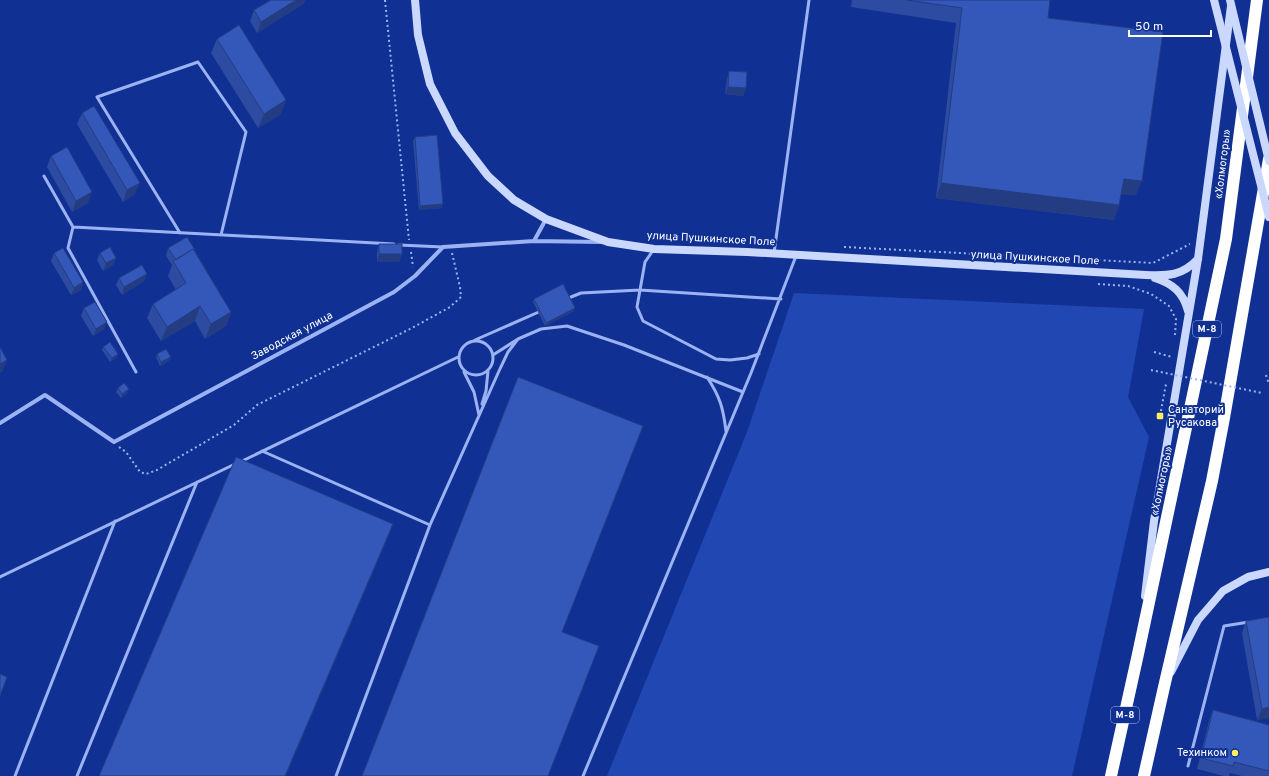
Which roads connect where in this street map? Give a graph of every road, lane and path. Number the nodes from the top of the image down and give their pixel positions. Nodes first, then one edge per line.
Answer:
1 (385, 0) edge
2 (415, 0) edge
3 (809, 0) edge
4 (1214, 0) edge
5 (1231, 0) edge
6 (1257, 0) edge
7 (1269, 160) edge
8 (44, 176) dead end
9 (1269, 217) edge
10 (546, 219) junction
11 (73, 227) junction
12 (180, 233) junction
13 (221, 235) junction
14 (534, 241) junction
15 (608, 242) junction
16 (1191, 243) dead end
17 (410, 245) junction
18 (450, 246) junction
19 (443, 247) junction
20 (839, 247) dead end
21 (654, 249) junction
22 (774, 253) junction
23 (797, 255) junction
24 (1198, 259) junction
25 (1146, 275) junction
26 (414, 276) junction
27 (1098, 284) dead end
28 (640, 290) junction
29 (781, 299) junction
30 (560, 302) edge
31 (546, 308) edge
32 (1189, 314) junction
33 (518, 339) junction
34 (475, 340) junction
35 (1174, 342) dead end
36 (1173, 350) dead end
37 (1154, 352) dead end
38 (759, 354) junction
39 (493, 355) junction
40 (458, 356) junction
41 (1151, 370) dead end
42 (488, 371) junction
43 (136, 372) dead end
44 (464, 372) junction
45 (1169, 372) dead end
46 (1266, 375) dead end
47 (707, 377) junction
48 (1269, 384) edge
49 (743, 392) junction
50 (1262, 393) dead end
51 (479, 415) junction
52 (1160, 416) dead end
53 (0, 423) edge
54 (726, 432) junction
55 (114, 442) junction
56 (262, 451) junction
57 (197, 482) junction
58 (115, 521) junction
59 (430, 525) junction
60 (1269, 572) edge
61 (0, 577) edge
62 (1254, 621) edge
63 (1138, 654) junction
64 (1164, 687) junction
65 (1188, 766) dead end
66 (15, 776) edge
67 (77, 776) edge
68 (336, 776) edge
69 (583, 776) edge
70 (1111, 776) edge
71 (1144, 776) edge

1 - 17 path
2 - 10 main road, улица Пушкинское Поле
3 - 22 lane
4 - 9 main road, bridge
5 - 7 main road, bridge
5 - 24 main road
6 - 63 highway, «Холмогоры» / М-8
7 - 64 highway, М-8
8 - 11 lane
10 - 14 street
10 - 15 main road, улица Пушкинское Поле
11 - 12 lane
11 - 43 lane
12 - 13 lane
12 - 13 lane
13 - 17 lane
14 - 15 street
14 - 18 street
15 - 21 main road, улица Пушкинское Поле
16 - 20 path
17 - 19 lane
17 - 26 path
18 - 19 street
18 - 55 path
19 - 26 street, Заводская улица
21 - 22 main road, улица Пушкинское Поле
21 - 28 lane
22 - 23 main road, улица Пушкинское Поле
23 - 25 main road, улица Пушкинское Поле
23 - 29 lane
24 - 25 main road, улица Пушкинское Поле
24 - 32 main road
25 - 32 main road, улица Пушкинское Поле
26 - 55 street, Заводская улица
27 - 35 path
28 - 29 lane
28 - 30 lane
28 - 38 lane
29 - 38 lane
31 - 34 lane
32 - 63 main road
33 - 39 lane
33 - 47 lane
33 - 51 lane
34 - 39 lane
34 - 40 lane
36 - 37 path
38 - 49 lane
39 - 42 lane
40 - 44 lane
40 - 56 lane
41 - 50 path, bridge
42 - 44 lane
42 - 51 lane
44 - 51 lane
45 - 52 path
46 - 48 path
47 - 49 lane
47 - 54 lane
49 - 54 lane
51 - 59 lane
53 - 55 street
54 - 69 lane
56 - 57 lane
56 - 59 lane
57 - 58 lane
57 - 67 lane
58 - 61 lane
58 - 66 lane
59 - 68 lane
60 - 64 main road
62 - 65 lane
63 - 70 highway, «Холмогоры» / М-8
64 - 71 highway, М-8

